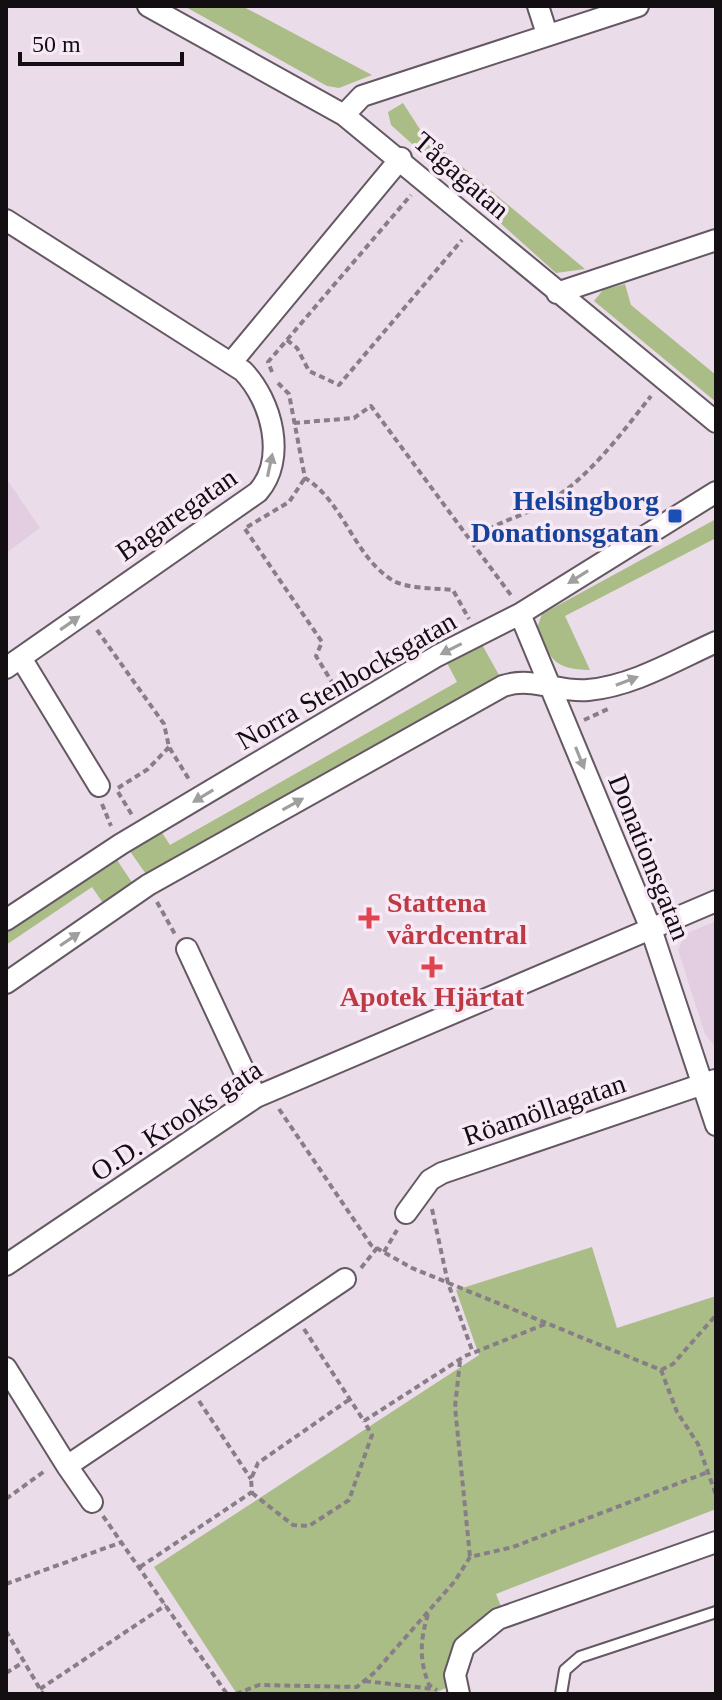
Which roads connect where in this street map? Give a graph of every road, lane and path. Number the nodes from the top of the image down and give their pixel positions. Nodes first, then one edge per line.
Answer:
1 (149, 6) edge
2 (538, 6) edge
3 (638, 6) edge
4 (547, 34) junction
5 (344, 115) junction
6 (401, 158) junction
7 (422, 204) dead end
8 (6, 220) edge
9 (453, 230) dead end
10 (716, 240) edge
11 (557, 293) junction
12 (287, 340) junction
13 (231, 363) junction
14 (664, 403) dead end
15 (716, 422) edge
16 (294, 423) junction
17 (305, 478) junction
18 (716, 492) edge
19 (245, 529) junction
20 (232, 537) dead end
21 (471, 541) junction
22 (517, 606) junction
23 (109, 621) dead end
24 (472, 623) dead end
25 (96, 630) junction
26 (85, 639) dead end
27 (716, 642) edge
28 (14, 663) edge
29 (550, 686) junction
30 (341, 698) dead end
31 (608, 708) dead end
32 (568, 728) junction
33 (169, 747) junction
34 (191, 783) dead end
35 (108, 784) junction
36 (133, 817) dead end
37 (121, 844) junction
38 (716, 901) edge
39 (6, 920) edge
40 (651, 929) junction
41 (187, 949) dead end
42 (6, 983) edge
43 (710, 1082) edge
44 (262, 1095) junction
45 (716, 1125) edge
46 (430, 1180) junction
47 (406, 1213) dead end
48 (6, 1265) edge
49 (345, 1279) dead end
50 (448, 1283) junction
51 (294, 1313) junction
52 (716, 1315) edge
53 (548, 1323) junction
54 (473, 1353) junction
55 (460, 1360) junction
56 (6, 1368) edge
57 (661, 1370) junction
58 (188, 1385) junction
59 (350, 1399) junction
60 (364, 1421) junction
61 (65, 1462) junction
62 (708, 1472) junction
63 (251, 1479) junction
64 (252, 1492) junction
65 (716, 1495) edge
66 (6, 1499) edge
67 (92, 1502) joint
68 (122, 1542) junction
69 (715, 1545) edge
70 (470, 1557) junction
71 (140, 1567) junction
72 (6, 1584) edge
73 (166, 1605) junction
74 (428, 1611) junction
75 (716, 1612) edge
76 (6, 1631) edge
77 (22, 1663) junction
78 (6, 1673) edge
79 (365, 1681) junction
80 (435, 1689) junction
81 (42, 1692) edge
82 (227, 1694) edge
83 (236, 1694) edge
84 (459, 1694) edge
85 (561, 1694) edge

1 - 5 street, Tågagatan
2 - 4 street
3 - 4 street
4 - 5 street
5 - 6 street, Tågagatan
6 - 11 street, Tågagatan
6 - 13 street
7 - 12 path
8 - 13 street, Bagaregatan
9 - 12 path
10 - 11 street
11 - 15 street, Tågagatan
12 - 16 path
28 -> 13 street, Bagaregatan
14 - 21 path
16 - 17 path
16 - 21 path
17 - 19 path
17 - 24 path
18 -> 22 street, Norra Stenbocksgatan
19 - 20 path
19 - 30 path
21 - 22 path
22 - 29 street, Donationsgatan
22 -> 37 street, Norra Stenbocksgatan
23 - 25 path
25 - 26 path
25 - 33 path
29 -> 27 street
28 - 35 street
29 - 32 street, Donationsgatan
42 -> 29 street
31 - 32 path
32 -> 40 street, Donationsgatan
33 - 34 path
33 - 35 path
35 - 36 path
35 - 37 path
37 - 39 street, Norra Stenbocksgatan
38 - 40 street, O.D. Krooks gata
40 - 43 street, Donationsgatan
40 - 44 street, O.D. Krooks gata
41 - 44 street
43 - 45 street, Donationsgatan
43 - 46 street, Röamöllagatan
44 - 48 street, O.D. Krooks gata
44 - 50 path
46 - 47 street
46 - 50 path
49 - 51 street
50 - 53 path
50 - 54 path
51 - 58 street
51 - 59 path
52 - 57 path
53 - 54 path
53 - 57 path
54 - 55 path
55 - 60 path
55 - 70 path
56 - 61 street
57 - 62 path
58 - 61 street
58 - 63 path
59 - 60 path
59 - 63 path
60 - 64 path
61 - 66 path
61 - 67 street
62 - 65 path
62 - 70 path
63 - 64 path
64 - 71 path
67 - 68 path
68 - 71 path
68 - 72 path
69 - 84 street
70 - 74 path
71 - 73 path
73 - 81 path
73 - 82 path
74 - 79 path
74 - 80 path
75 - 85 lane
76 - 77 path
77 - 78 path
77 - 81 path
79 - 80 path
79 - 83 path
80 - 84 path

